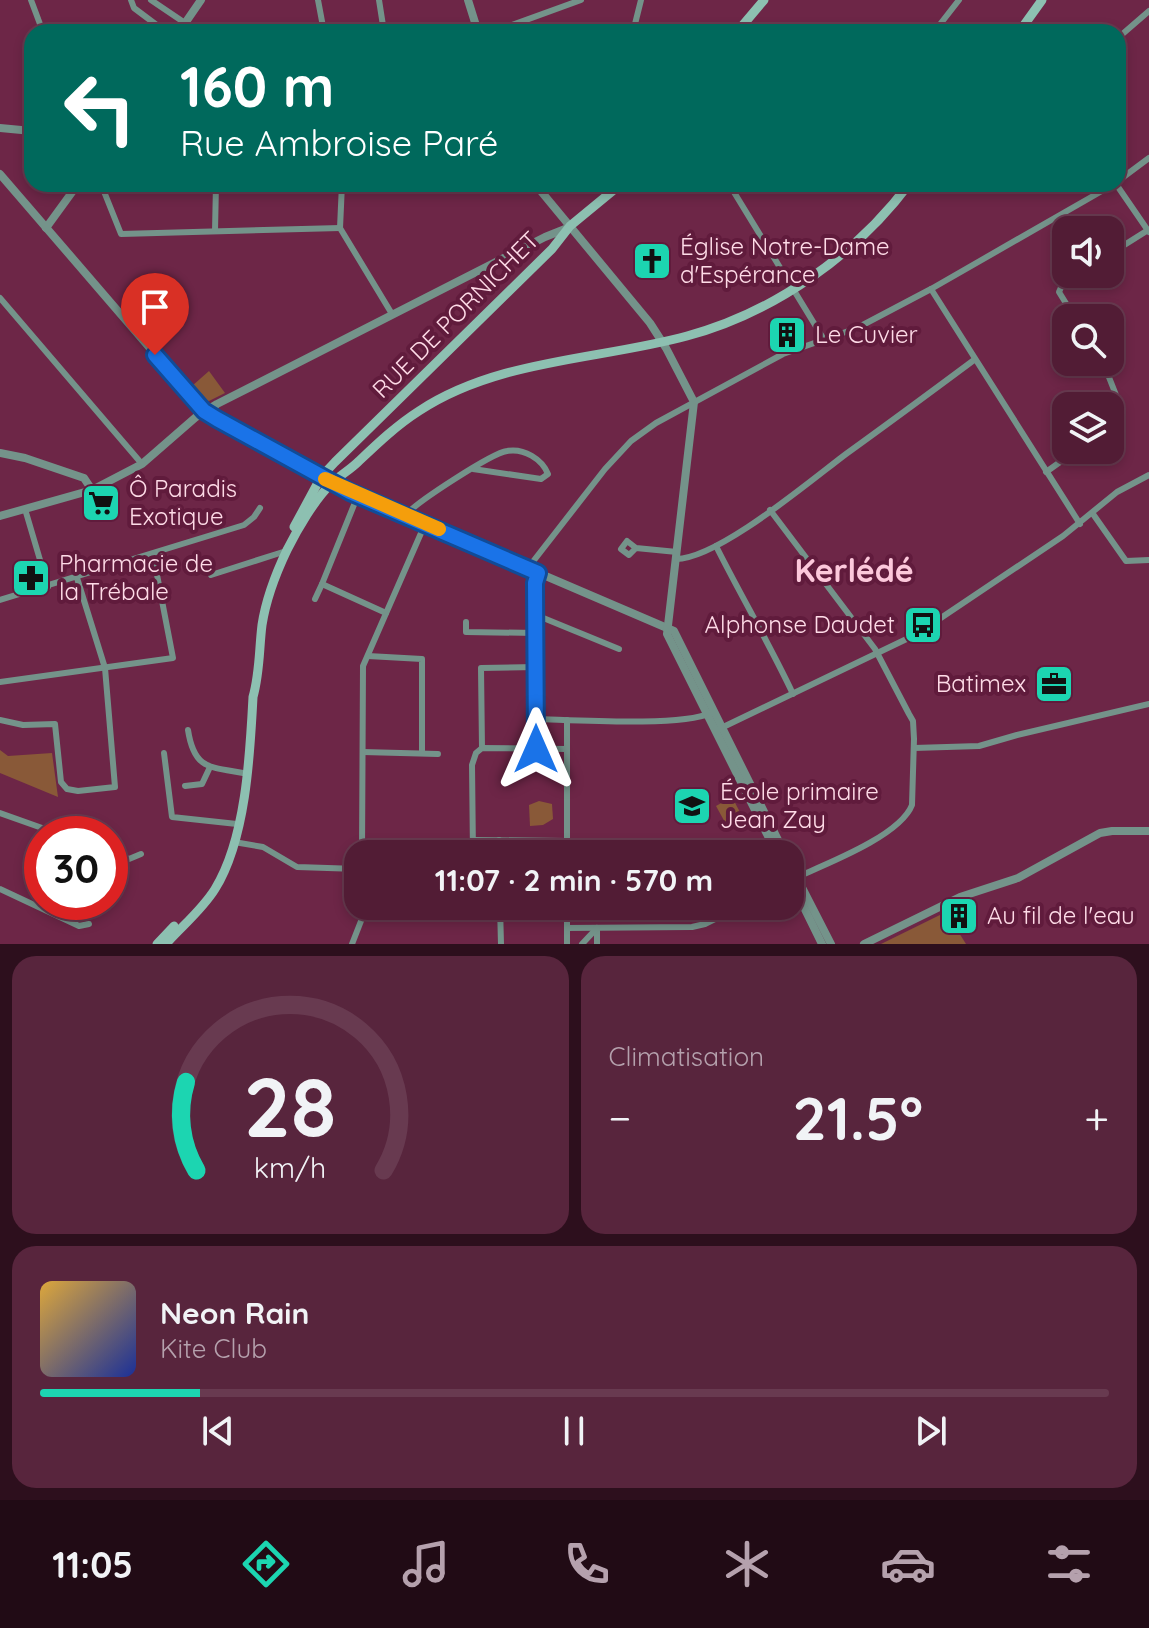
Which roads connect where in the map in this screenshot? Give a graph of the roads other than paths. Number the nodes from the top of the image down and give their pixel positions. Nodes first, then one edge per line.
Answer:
1 (31, 0) edge
2 (131, 0) edge
3 (151, 0) edge
4 (201, 0) edge
5 (318, 0) edge
6 (379, 0) edge
7 (468, 0) edge
8 (581, 0) edge
9 (641, 0) edge
10 (764, 0) edge
11 (959, 0) edge
12 (1042, 0) edge
13 (567, 2) edge
14 (1149, 11) edge
15 (185, 23) joint
16 (40, 24) edge
17 (155, 24) edge
18 (322, 24) edge
19 (383, 24) edge
20 (476, 24) edge
21 (513, 24) edge
22 (635, 24) edge
23 (744, 24) edge
24 (940, 24) edge
25 (1025, 24) edge
26 (1126, 31) edge
27 (0, 128) edge
28 (24, 130) edge
29 (1149, 158) edge
30 (0, 174) edge
31 (1126, 175) edge
32 (72, 192) edge
33 (104, 192) edge
34 (216, 192) edge
35 (342, 192) edge
36 (542, 192) edge
37 (611, 192) edge
38 (734, 192) edge
39 (902, 192) edge
40 (1100, 192) edge
41 (1122, 192) edge
42 (570, 226) junction
43 (46, 228) junction
44 (340, 228) junction
45 (215, 231) junction
46 (1148, 231) edge
47 (1124, 246) edge
48 (794, 288) junction
49 (931, 289) junction
50 (2, 300) edge
51 (0, 310) edge
52 (392, 314) junction
53 (823, 338) junction
54 (662, 341) junction
55 (974, 360) junction
56 (694, 402) junction
57 (204, 411) junction
58 (0, 453) edge
59 (142, 464) junction
60 (1057, 464) edge
61 (473, 469) junction
62 (1046, 472) junction
63 (1149, 475) edge
64 (321, 477) junction
65 (331, 483) junction
66 (92, 490) junction
67 (358, 495) junction
68 (260, 508) dead end
69 (25, 509) junction
70 (770, 510) junction
71 (1093, 514) junction
72 (406, 515) junction
73 (0, 516) edge
74 (425, 524) junction
75 (1080, 524) junction
76 (716, 546) junction
77 (636, 548) dead end
78 (283, 552) junction
79 (153, 554) junction
80 (676, 556) junction
81 (1149, 560) edge
82 (528, 568) junction
83 (538, 573) junction
84 (211, 575) dead end
85 (77, 578) junction
86 (322, 584) junction
87 (48, 587) junction
88 (315, 599) dead end
89 (0, 600) edge
90 (386, 613) junction
91 (536, 615) junction
92 (466, 622) dead end
93 (668, 626) junction
94 (536, 633) junction
95 (619, 649) dead end
96 (878, 654) junction
97 (368, 656) junction
98 (536, 667) junction
99 (105, 668) junction
100 (0, 682) edge
101 (793, 694) junction
102 (1149, 704) edge
103 (710, 713) junction
104 (535, 719) junction
105 (0, 720) edge
106 (567, 720) junction
107 (719, 729) junction
108 (188, 730) dead end
109 (482, 748) junction
110 (914, 748) junction
111 (536, 749) junction
112 (566, 749) junction
113 (363, 752) junction
114 (164, 753) dead end
115 (422, 753) junction
116 (438, 754) dead end
117 (210, 767) junction
118 (243, 773) junction
119 (185, 786) dead end
120 (0, 813) edge
121 (24, 822) edge
122 (237, 824) junction
123 (1149, 831) edge
124 (362, 840) edge
125 (473, 840) edge
126 (567, 840) edge
127 (771, 840) edge
128 (778, 840) edge
129 (234, 842) junction
130 (141, 854) dead end
131 (128, 859) edge
132 (344, 869) edge
133 (804, 874) edge
134 (0, 889) edge
135 (804, 900) edge
136 (804, 906) edge
137 (361, 920) edge
138 (500, 920) edge
139 (567, 920) edge
140 (713, 920) edge
141 (89, 924) dead end
142 (567, 928) junction
143 (597, 928) junction
144 (157, 944) edge
145 (166, 944) edge
146 (352, 944) edge
147 (501, 944) edge
148 (567, 944) edge
149 (582, 944) edge
150 (597, 944) edge
151 (822, 944) edge
152 (831, 944) edge
153 (864, 944) edge

1 - 16 street
2 - 17 street
3 - 15 street
4 - 15 street
5 - 18 street
6 - 19 street
7 - 20 street
8 - 13 street
9 - 22 street
10 - 23 main road
11 - 24 street
12 - 25 main road
13 - 21 street
14 - 26 street
27 - 28 street
29 - 31 street
30 - 43 street
32 - 43 street
33 - 45 street
34 - 45 street
35 - 44 street
36 - 42 street
37 - 42 main road, RUE DE PORNICHET
38 - 48 street
39 - 48 main road
40 - 49 street
41 - 46 street
42 - 52 street
42 - 54 street
42 - 64 main road, RUE DE PORNICHET
43 - 57 street
44 - 45 street
44 - 52 street
46 - 47 street
48 - 53 street
48 - 54 main road
49 - 53 street
49 - 55 street
50 - 51 street
50 - 59 street
52 - 57 street
53 - 56 street
54 - 56 street
54 - 65 main road
55 - 62 street
55 - 70 street
56 - 80 street
56 - 82 street
57 - 59 street
57 - 64 street
58 - 66 street
59 - 66 street
60 - 62 street
61 - 61 street
61 - 72 street
62 - 75 street
63 - 71 street
64 - 65 street
64 - 78 main road, RUE DE PORNICHET
65 - 67 street
65 - 129 main road
66 - 69 street
67 - 72 street
67 - 86 street
68 - 79 street
69 - 73 street
69 - 87 street
70 - 76 street
70 - 96 street
71 - 75 street
71 - 81 street
72 - 74 street
74 - 82 street
74 - 90 street
75 - 96 street
76 - 80 street
76 - 101 street
77 - 80 street
78 - 84 street
78 - 118 main road, RUE DE PORNICHET
79 - 85 street
79 - 99 street
80 - 93 street
82 - 83 street
83 - 91 street
83 - 93 street
85 - 87 street
85 - 99 street
86 - 88 street
86 - 90 street
87 - 89 street
90 - 97 street
91 - 94 street
91 - 95 street
92 - 94 street
93 - 103 street
94 - 98 street
96 - 101 street
96 - 110 street
97 - 113 street
97 - 115 street
98 - 104 street
98 - 109 street
99 - 100 street
99 - 105 street
101 - 107 street
102 - 110 street
103 - 106 street
103 - 107 street
104 - 106 street
104 - 111 street
106 - 112 street
107 - 127 street
107 - 128 street
108 - 117 street
109 - 111 street
109 - 125 street
110 - 133 street
111 - 112 street
112 - 126 street
113 - 115 street
113 - 124 street
114 - 122 street
115 - 116 street
117 - 118 street
117 - 119 street
118 - 122 main road, RUE DE PORNICHET
120 - 121 street
122 - 144 main road, RUE DE PORNICHET
123 - 153 street
129 - 132 street
129 - 145 main road
130 - 131 street
134 - 141 street
135 - 152 street
136 - 151 street
137 - 146 street
138 - 147 street
139 - 142 street
140 - 143 street
142 - 143 street
142 - 148 street
143 - 149 street
143 - 150 street

